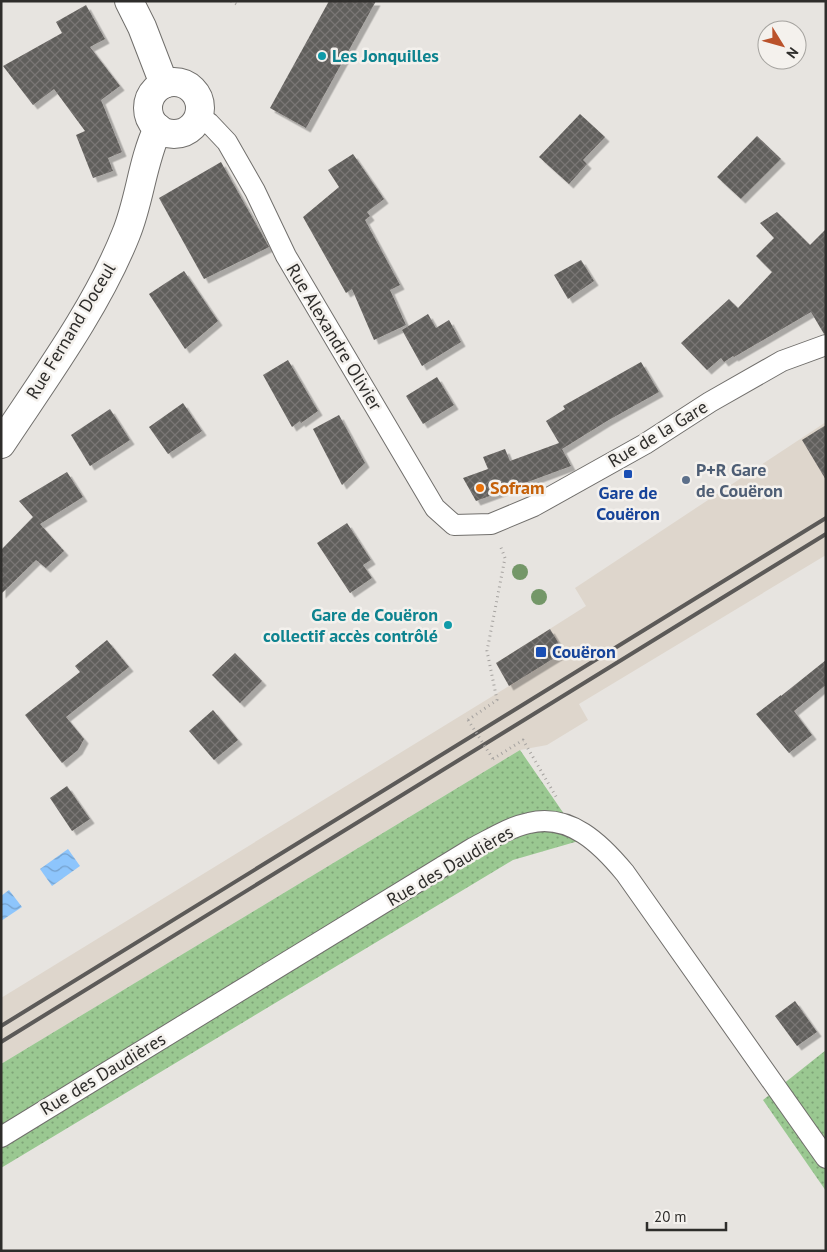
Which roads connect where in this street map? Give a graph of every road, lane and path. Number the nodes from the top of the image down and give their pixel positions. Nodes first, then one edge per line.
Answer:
1 (128, 1) edge
2 (231, 1) edge
3 (238, 5) dead end
4 (164, 84) junction
5 (199, 117) junction
6 (158, 128) junction
7 (826, 345) edge
8 (1, 444) edge
9 (491, 524) junction
10 (574, 828) junction
11 (1, 1136) edge
12 (826, 1158) edge

1 - 4 street
2 - 3 path
4 - 5 street
4 - 6 street
5 - 6 street
5 - 9 street, Rue Alexandre Olivier
6 - 8 street, Rue Fernand Doceul
7 - 9 street, Rue de la Gare
9 - 10 path, bridge
10 - 11 street, Rue des Daudières
10 - 12 street, Rue des Daudières

